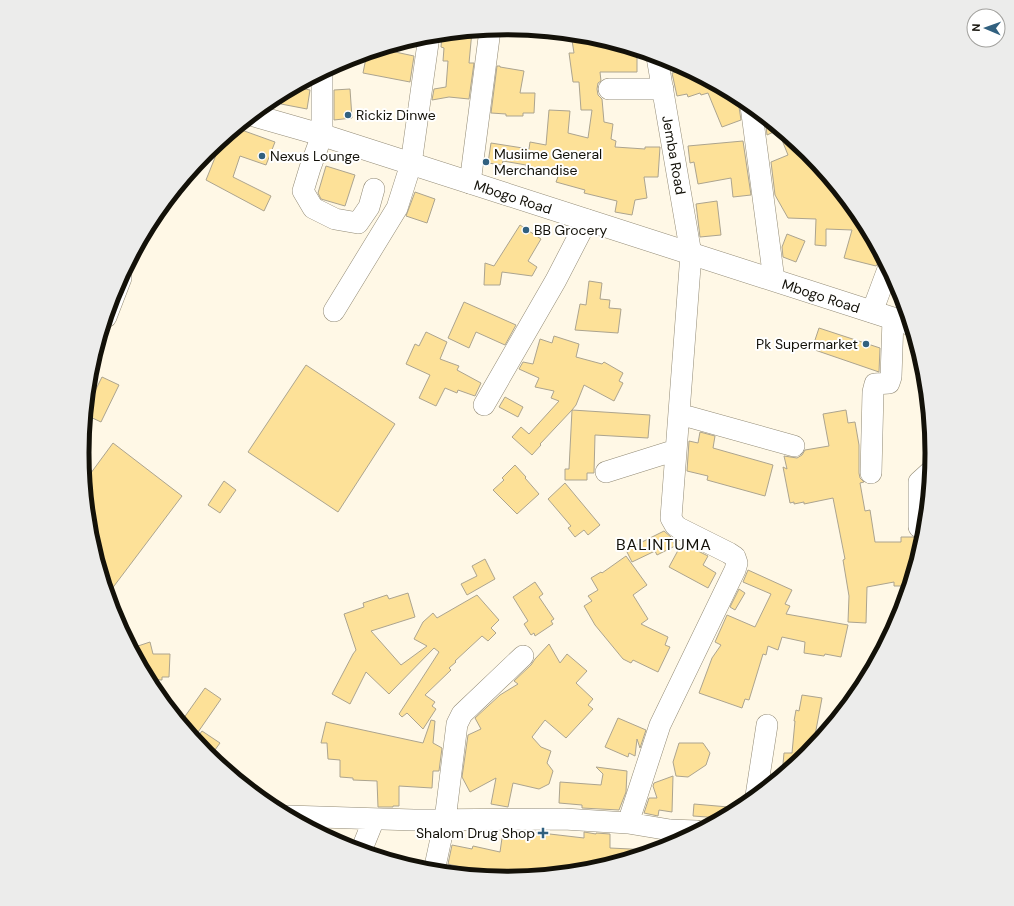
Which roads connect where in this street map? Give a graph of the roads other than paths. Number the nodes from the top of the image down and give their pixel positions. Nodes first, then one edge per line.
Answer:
1 (489, 36) edge
2 (428, 43) edge
3 (658, 64) edge
4 (322, 78) edge
5 (609, 89) dead end
6 (663, 89) junction
7 (752, 115) edge
8 (259, 117) edge
9 (322, 134) junction
10 (411, 164) junction
11 (470, 183) junction
12 (374, 189) dead end
13 (586, 220) junction
14 (691, 254) junction
15 (885, 275) edge
16 (774, 280) junction
17 (334, 311) dead end
18 (872, 312) junction
19 (901, 322) edge
20 (484, 405) dead end
21 (679, 414) junction
22 (794, 446) dead end
23 (676, 450) junction
24 (606, 472) dead end
25 (871, 473) dead end
26 (924, 477) edge
27 (919, 522) edge
28 (523, 656) dead end
29 (767, 725) dead end
30 (757, 788) edge
31 (300, 816) edge
32 (374, 819) junction
33 (445, 820) junction
34 (628, 823) junction
35 (686, 831) edge
36 (363, 845) edge
37 (435, 865) edge

1 - 11 street
2 - 10 street
3 - 6 street, Jemba Road
4 - 9 street
5 - 6 street
6 - 14 street, Jemba Road
7 - 16 street
8 - 9 main road, Mbogo Road
9 - 10 main road, Mbogo Road
9 - 12 street
10 - 11 main road, Mbogo Road
10 - 17 street
11 - 13 main road, Mbogo Road
13 - 14 main road, Mbogo Road
13 - 20 street
14 - 16 main road, Mbogo Road
14 - 21 street, Jemba Road
15 - 18 street
16 - 18 main road, Mbogo Road
18 - 19 main road, Mbogo Road
19 - 25 street
21 - 22 street
21 - 23 street, Jemba Road
23 - 24 street
23 - 34 street, Jemba Road
26 - 27 street
28 - 33 street
29 - 30 street
31 - 32 street
32 - 33 street
32 - 36 street
33 - 34 street
33 - 37 street
34 - 35 street

